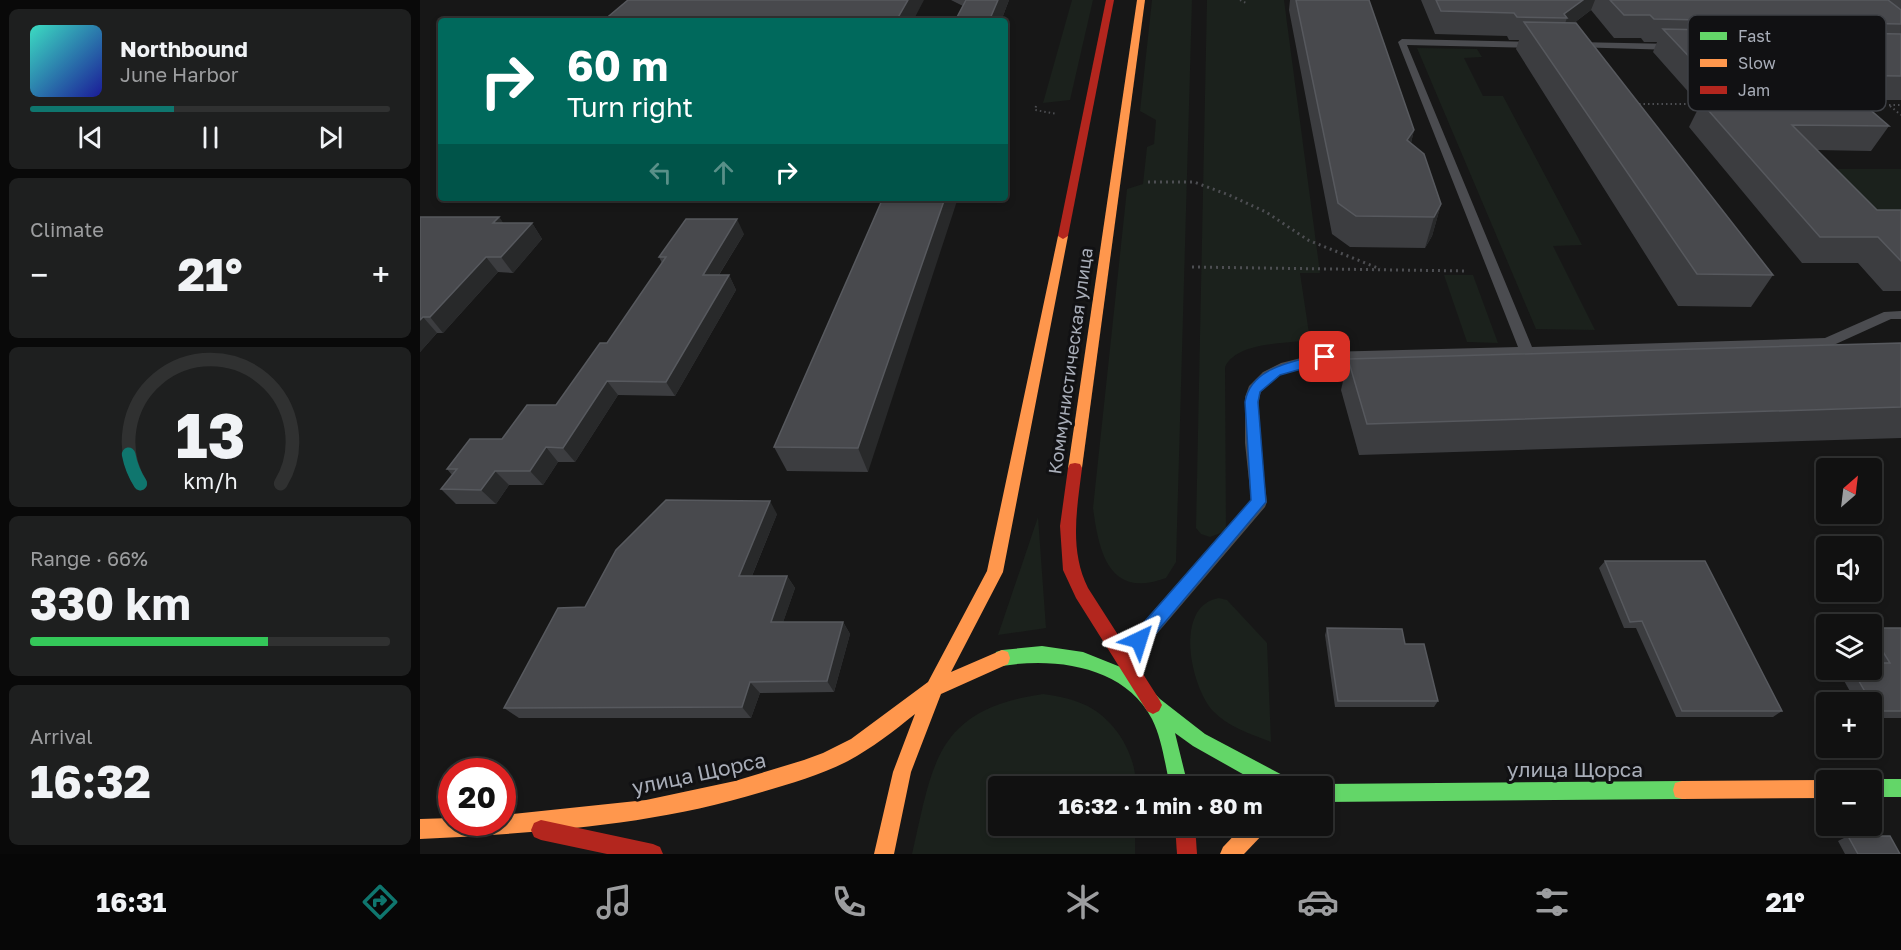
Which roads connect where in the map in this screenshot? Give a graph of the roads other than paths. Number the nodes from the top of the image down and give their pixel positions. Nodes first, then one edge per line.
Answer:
1 (1110, 0) edge
2 (1141, 0) edge
3 (1688, 48) edge
4 (1901, 315) edge
5 (1527, 352) junction
6 (1125, 657) junction
7 (934, 688) junction
8 (1153, 705) junction
9 (1176, 776) edge
10 (1266, 776) edge
11 (1882, 788) edge
12 (1901, 788) edge
13 (1816, 789) edge
14 (1333, 793) edge
15 (519, 825) junction
16 (420, 829) edge
17 (1186, 836) edge
18 (1247, 836) edge
19 (653, 854) edge
20 (884, 854) edge
21 (1187, 854) edge
22 (1230, 854) edge

1 - 7 main road, Коммунистическая улица
2 - 6 main road, Коммунистическая улица
3 - 5 lane
4 - 5 lane
5 - 6 lane
6 - 8 main road, Коммунистическая улица
7 - 8 main road
7 - 15 main road, улица Щорса
7 - 20 main road, Коммунистическая улица
8 - 9 main road, Коммунистическая улица
8 - 10 main road
11 - 12 main road
13 - 14 main road, улица Щорса
15 - 16 main road, улица Щорса
15 - 19 main road, улица Щорса
17 - 21 main road
18 - 22 main road

